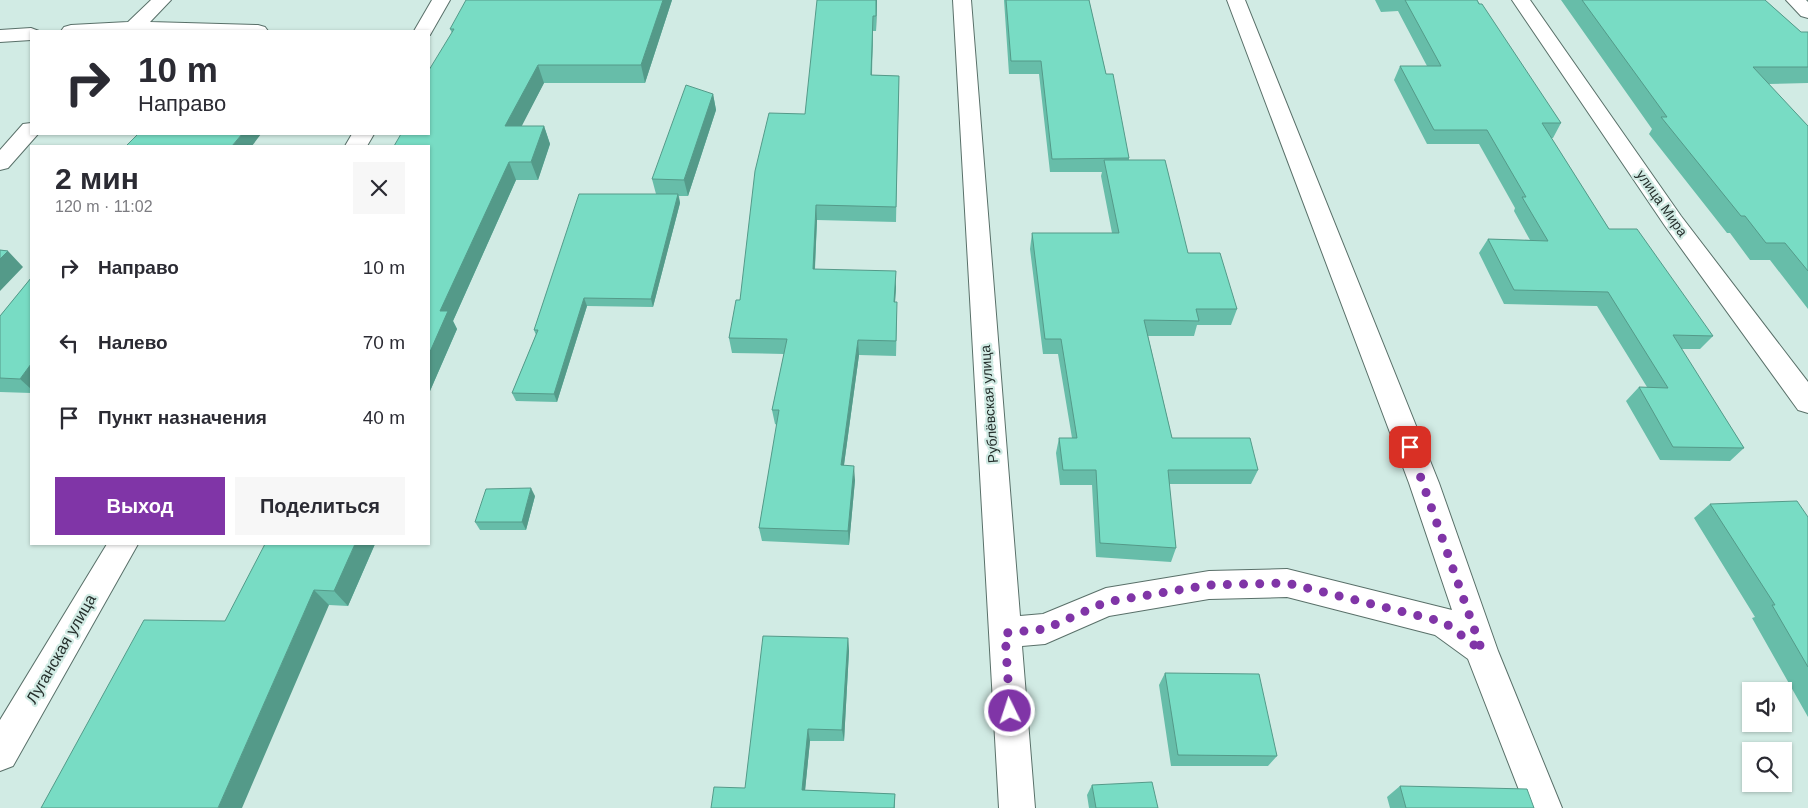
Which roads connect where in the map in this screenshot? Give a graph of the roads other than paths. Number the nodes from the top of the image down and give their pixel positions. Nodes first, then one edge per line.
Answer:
1 (162, 0) edge
2 (441, 0) edge
3 (962, 0) edge
4 (1236, 0) edge
5 (1521, 0) edge
6 (1795, 0) edge
7 (1808, 12) edge
8 (132, 29) edge
9 (102, 30) edge
10 (195, 30) edge
11 (424, 30) edge
12 (30, 34) edge
13 (0, 36) edge
14 (30, 130) edge
15 (0, 163) edge
16 (1808, 402) edge
17 (122, 545) edge
18 (1005, 633) junction
19 (1482, 651) junction
20 (0, 753) edge
21 (1016, 808) edge
22 (1544, 808) edge

1 - 8 street
2 - 11 street
3 - 18 street, Рублёвская улица
4 - 19 street
5 - 16 street, улица Мира
6 - 7 street
8 - 9 street
8 - 10 street
12 - 13 street
14 - 15 street
17 - 20 street, Луганская улица
18 - 19 street
18 - 21 street, Рублёвская улица
19 - 22 street

